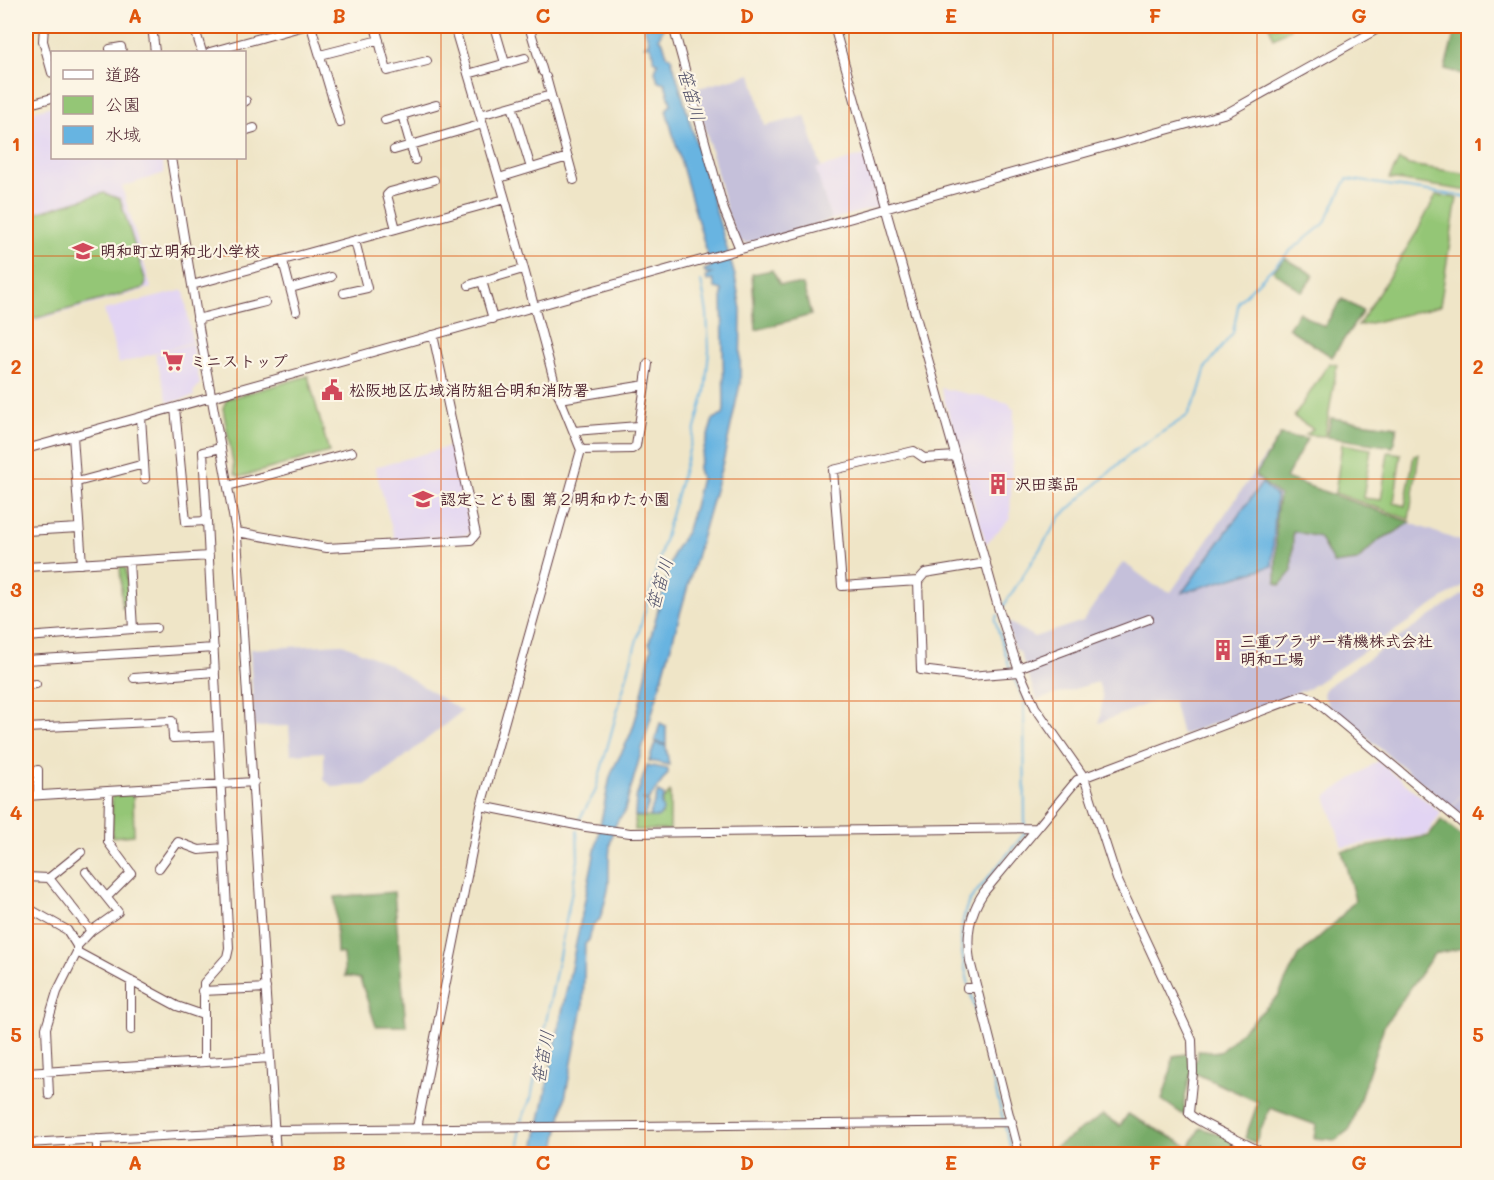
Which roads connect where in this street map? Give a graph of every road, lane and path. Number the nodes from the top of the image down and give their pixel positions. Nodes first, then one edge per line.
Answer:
1 (44, 26) edge
2 (152, 26) edge
3 (194, 26) edge
4 (304, 26) edge
5 (311, 26) edge
6 (375, 26) edge
7 (454, 26) edge
8 (494, 26) edge
9 (529, 26) edge
10 (673, 26) edge
11 (834, 26) edge
12 (1383, 26) edge
13 (379, 40) junction
14 (110, 49) dead end
15 (122, 51) edge
16 (155, 51) edge
17 (202, 51) edge
18 (214, 51) edge
19 (320, 55) junction
20 (525, 58) dead end
21 (427, 61) dead end
22 (505, 63) junction
23 (51, 69) edge
24 (468, 74) junction
25 (551, 95) junction
26 (51, 98) edge
27 (26, 105) edge
28 (436, 105) dead end
29 (512, 106) junction
30 (402, 115) junction
31 (480, 115) junction
32 (385, 120) dead end
33 (340, 123) dead end
34 (483, 124) junction
35 (254, 128) dead end
36 (246, 130) edge
37 (411, 145) junction
38 (394, 150) dead end
39 (568, 158) junction
40 (171, 159) edge
41 (416, 160) dead end
42 (531, 168) junction
43 (499, 178) junction
44 (434, 180) dead end
45 (574, 180) dead end
46 (505, 199) junction
47 (886, 208) junction
48 (396, 229) junction
49 (355, 241) junction
50 (740, 249) junction
51 (283, 261) junction
52 (523, 269) junction
53 (331, 277) dead end
54 (482, 281) junction
55 (192, 285) junction
56 (469, 285) dead end
57 (291, 288) junction
58 (345, 293) dead end
59 (265, 302) dead end
60 (533, 308) junction
61 (296, 311) dead end
62 (198, 319) junction
63 (493, 319) junction
64 (433, 335) junction
65 (648, 364) dead end
66 (645, 385) junction
67 (212, 397) junction
68 (560, 399) junction
69 (175, 408) junction
70 (141, 417) junction
71 (638, 426) junction
72 (574, 431) junction
73 (73, 435) junction
74 (221, 448) junction
75 (26, 449) edge
76 (581, 450) junction
77 (352, 452) dead end
78 (956, 456) junction
79 (144, 464) junction
80 (145, 479) dead end
81 (77, 482) junction
82 (228, 486) junction
83 (207, 521) junction
84 (80, 528) junction
85 (26, 531) edge
86 (237, 532) junction
87 (209, 556) junction
88 (129, 561) junction
89 (986, 563) junction
90 (82, 564) junction
91 (26, 567) edge
92 (918, 581) junction
93 (1149, 619) dead end
94 (156, 628) dead end
95 (133, 629) junction
96 (26, 636) edge
97 (214, 648) junction
98 (26, 660) edge
99 (215, 672) junction
100 (1015, 672) junction
101 (134, 678) dead end
102 (36, 684) dead end
103 (26, 685) edge
104 (26, 728) edge
105 (218, 736) junction
106 (38, 770) dead end
107 (1084, 777) junction
108 (254, 782) junction
109 (221, 784) junction
110 (109, 792) junction
111 (38, 795) junction
112 (26, 796) edge
113 (481, 806) junction
114 (1029, 828) junction
115 (1468, 828) edge
116 (224, 848) junction
117 (81, 852) dead end
118 (159, 868) dead end
119 (86, 872) dead end
120 (26, 877) edge
121 (49, 878) junction
122 (106, 897) junction
123 (26, 908) edge
124 (91, 931) junction
125 (77, 949) junction
126 (131, 981) junction
127 (266, 988) junction
128 (202, 991) junction
129 (203, 1015) junction
130 (131, 1030) dead end
131 (270, 1058) junction
132 (204, 1062) junction
133 (47, 1072) junction
134 (26, 1073) edge
135 (49, 1095) dead end
136 (1007, 1122) junction
137 (417, 1128) junction
138 (275, 1130) junction
139 (97, 1139) junction
140 (26, 1143) edge
141 (97, 1155) edge
142 (276, 1155) edge
143 (1019, 1155) edge
144 (1265, 1155) edge

1 - 23 street
2 - 16 street
3 - 17 street
4 - 18 street
5 - 19 street
6 - 13 street
7 - 24 street
8 - 22 street
9 - 25 street
10 - 50 street
11 - 47 street
12 - 47 street
13 - 19 street
13 - 21 street
14 - 15 street
19 - 33 street
20 - 22 street
22 - 24 street
24 - 31 street
25 - 29 street
25 - 39 street
26 - 27 street
28 - 30 street
29 - 31 street
29 - 42 street
30 - 32 street
30 - 37 street
31 - 34 street
34 - 37 street
34 - 43 street
35 - 36 street
37 - 38 street
37 - 41 street
39 - 42 street
39 - 45 street
40 - 55 street
42 - 43 street
43 - 46 street
44 - 48 street
46 - 48 street
46 - 52 street
47 - 50 street
47 - 78 street
48 - 49 street
49 - 51 street
49 - 58 street
50 - 60 street
51 - 55 street
51 - 57 street
52 - 54 street
52 - 60 street
53 - 57 street
54 - 56 street
54 - 63 street
55 - 62 street
57 - 61 street
59 - 62 street
60 - 63 street
60 - 68 street
62 - 67 street
63 - 64 street
64 - 67 street
64 - 86 street
65 - 66 street
66 - 68 street
66 - 71 street
67 - 69 street
67 - 74 street
68 - 72 street
69 - 70 street
69 - 83 street
70 - 73 street
70 - 79 street
71 - 72 street
71 - 76 street
72 - 76 street
73 - 75 street
73 - 81 street
74 - 82 street
74 - 83 street
76 - 113 street
77 - 82 street
78 - 89 street
78 - 92 street
79 - 80 street
79 - 81 street
81 - 84 street
82 - 86 street
83 - 87 street
84 - 85 street
84 - 90 street
86 - 108 street
87 - 88 street
87 - 97 street
88 - 90 street
88 - 95 street
89 - 92 street
89 - 100 street
90 - 91 street
92 - 100 street
93 - 100 street
94 - 95 street
95 - 96 street
97 - 98 street
97 - 99 street
99 - 101 street
99 - 105 street
100 - 107 street
102 - 103 street
104 - 105 street
105 - 109 street
106 - 111 street
107 - 114 street
107 - 115 street
107 - 144 street
108 - 109 street
108 - 127 street
109 - 110 street
109 - 116 street
110 - 111 street
110 - 122 street
111 - 112 street
113 - 114 street
113 - 137 street
114 - 136 street
116 - 118 street
116 - 128 street
117 - 121 street
119 - 122 street
120 - 121 street
121 - 124 street
122 - 124 street
123 - 125 street
124 - 125 street
125 - 126 street
125 - 133 street
126 - 129 street
126 - 130 street
127 - 128 street
127 - 131 street
128 - 129 street
129 - 132 street
131 - 132 street
131 - 138 street
132 - 133 street
133 - 134 street
133 - 135 street
136 - 137 street
136 - 143 street
137 - 138 street
138 - 139 street
138 - 142 street
139 - 140 street
139 - 141 street

